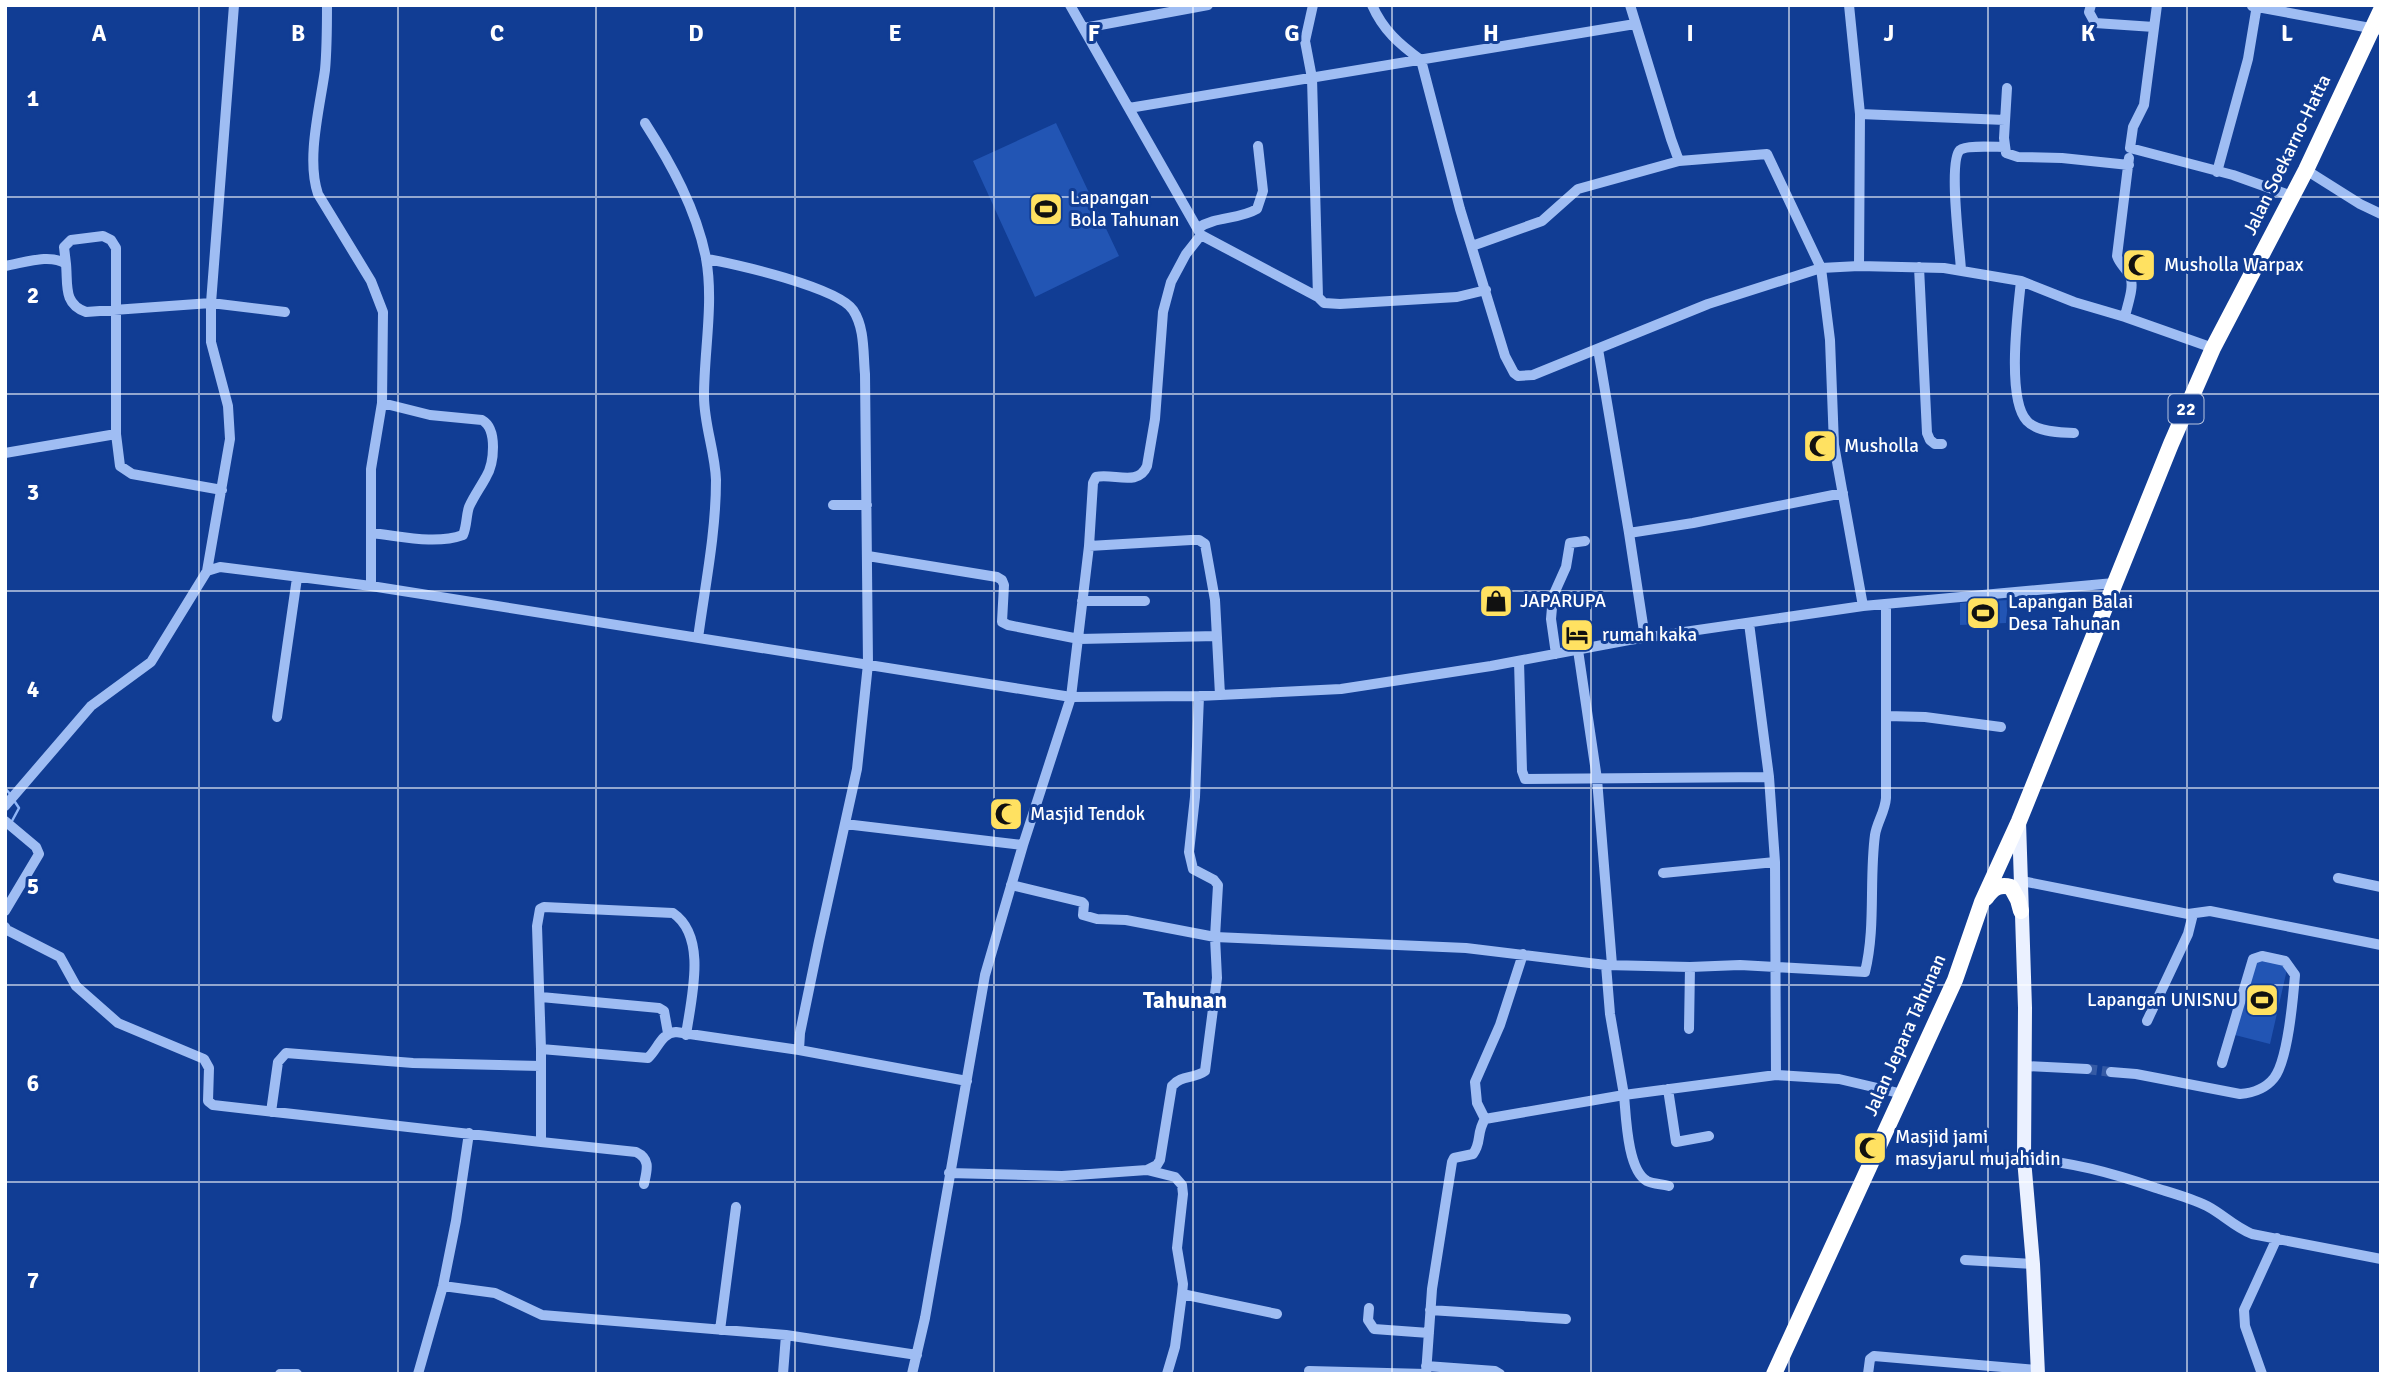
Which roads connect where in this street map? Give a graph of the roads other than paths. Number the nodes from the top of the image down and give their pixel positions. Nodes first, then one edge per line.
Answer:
1 (234, 5) edge
2 (327, 5) edge
3 (1070, 5) edge
4 (1208, 5) edge
5 (1313, 5) edge
6 (1372, 5) edge
7 (1630, 5) edge
8 (1849, 5) edge
9 (2091, 5) edge
10 (2157, 5) edge
11 (1191, 6) edge
12 (2254, 6) edge
13 (2381, 10) edge
14 (1635, 24) junction
15 (2154, 27) junction
16 (1084, 28) junction
17 (2376, 29) edge
18 (1421, 60) junction
19 (1312, 78) junction
20 (2007, 88) dead end
21 (1129, 108) junction
22 (1860, 114) junction
23 (2005, 120) junction
24 (645, 123) dead end
25 (1258, 146) dead end
26 (2004, 147) junction
27 (2130, 148) junction
28 (1679, 161) junction
29 (2129, 164) junction
30 (2306, 170) junction
31 (2217, 172) junction
32 (2292, 196) junction
33 (2381, 214) edge
34 (1199, 232) junction
35 (1472, 246) junction
36 (706, 258) junction
37 (66, 264) junction
38 (5, 266) edge
39 (1859, 266) junction
40 (1919, 267) junction
41 (1821, 268) junction
42 (1961, 270) junction
43 (2021, 281) junction
44 (1486, 290) junction
45 (1318, 297) junction
46 (211, 303) junction
47 (116, 309) junction
48 (285, 312) dead end
49 (2125, 317) junction
50 (2213, 348) junction
51 (1598, 349) junction
52 (382, 403) junction
53 (2074, 433) dead end
54 (116, 434) junction
55 (1942, 444) dead end
56 (5, 453) edge
57 (222, 490) junction
58 (1843, 493) junction
59 (833, 505) dead end
60 (867, 505) junction
61 (371, 533) junction
62 (1629, 533) junction
63 (1585, 541) dead end
64 (1089, 546) junction
65 (867, 556) junction
66 (207, 572) junction
67 (297, 578) junction
68 (2114, 583) junction
69 (371, 586) junction
70 (1082, 601) junction
71 (1145, 601) dead end
72 (1886, 604) junction
73 (1863, 606) junction
74 (1749, 623) junction
75 (1217, 636) junction
76 (698, 638) junction
77 (1645, 638) junction
78 (1079, 639) junction
79 (1578, 650) junction
80 (1556, 654) junction
81 (1519, 661) junction
82 (868, 664) junction
83 (1220, 695) junction
84 (1199, 696) junction
85 (1071, 697) junction
86 (1887, 716) junction
87 (277, 717) dead end
88 (2001, 727) dead end
89 (1769, 777) junction
90 (1597, 779) junction
91 (6, 805) edge
92 (5, 821) edge
93 (2019, 821) junction
94 (845, 824) junction
95 (1023, 845) junction
96 (1775, 862) junction
97 (1663, 873) dead end
98 (2338, 878) dead end
99 (2022, 881) junction
100 (1011, 885) junction
101 (2381, 887) edge
102 (1982, 902) junction
103 (5, 911) edge
104 (2021, 911) junction
105 (2193, 914) junction
106 (5, 927) edge
107 (1215, 937) junction
108 (2381, 945) edge
109 (1523, 954) junction
110 (1609, 965) junction
111 (1775, 966) junction
112 (1690, 967) junction
113 (541, 997) junction
114 (2147, 1021) dead end
115 (1689, 1029) dead end
116 (668, 1032) junction
117 (686, 1035) junction
118 (541, 1049) junction
119 (799, 1050) junction
120 (2222, 1063) dead end
121 (541, 1066) junction
122 (2025, 1066) junction
123 (2087, 1069) tunnel mouth
124 (2111, 1072) tunnel mouth
125 (1776, 1075) junction
126 (967, 1081) junction
127 (1668, 1089) junction
128 (1903, 1094) junction
129 (1624, 1095) junction
130 (271, 1112) junction
131 (1485, 1119) junction
132 (469, 1133) junction
133 (1709, 1136) dead end
134 (541, 1142) junction
135 (2024, 1159) junction
136 (1147, 1170) junction
137 (949, 1173) junction
138 (644, 1184) dead end
139 (1669, 1185) dead end
140 (736, 1207) dead end
141 (2277, 1238) junction
142 (2381, 1259) edge
143 (1965, 1260) dead end
144 (2033, 1264) junction
145 (443, 1286) junction
146 (1182, 1294) junction
147 (1369, 1308) dead end
148 (1430, 1310) junction
149 (1278, 1314) dead end
150 (1566, 1319) dead end
151 (720, 1330) junction
152 (1429, 1333) junction
153 (786, 1335) junction
154 (917, 1355) junction
155 (1309, 1371) dead end
156 (1426, 1371) edge
157 (2038, 1372) edge
158 (280, 1374) edge
159 (297, 1374) edge
160 (418, 1374) edge
161 (783, 1374) edge
162 (912, 1374) edge
163 (1167, 1374) edge
164 (1500, 1374) edge
165 (1774, 1374) edge
166 (1868, 1374) edge
167 (2262, 1374) edge

1 - 46 street
2 - 52 street
3 - 16 street
4 - 11 street
5 - 19 street
6 - 18 street
7 - 14 street
8 - 22 street
9 - 15 street
10 - 15 street
11 - 16 street
12 - 17 street
12 - 31 street
13 - 17 highway, Jalan Soekarno-Hatta / 22
14 - 18 street
14 - 28 street
15 - 27 street
16 - 21 street
17 - 30 highway, Jalan Soekarno-Hatta / 22
18 - 19 street
18 - 35 street
19 - 21 street
19 - 45 street
20 - 23 street
21 - 34 street
22 - 23 street
22 - 39 street
23 - 26 street
24 - 36 street
25 - 34 street
26 - 29 street
26 - 42 street
27 - 29 street
27 - 31 street
28 - 35 street
28 - 41 street
29 - 49 street
30 - 32 highway, Jalan Soekarno-Hatta / 22
30 - 33 street
31 - 32 street
32 - 50 highway, Jalan Soekarno-Hatta / 22
34 - 45 street
34 - 64 street
35 - 44 street
36 - 60 street
36 - 76 street
37 - 38 street
37 - 47 street
37 - 47 street
39 - 40 street
39 - 41 street
40 - 42 street
40 - 55 street
41 - 51 street
41 - 58 street
42 - 43 street
43 - 49 street
43 - 53 street
44 - 45 street
44 - 51 street
46 - 47 street
46 - 48 street
46 - 57 street
47 - 54 street
49 - 50 street
50 - 68 highway, Jalan Soekarno-Hatta / 22
51 - 62 street
52 - 61 street
52 - 61 street
54 - 56 street
54 - 57 street
57 - 66 street
58 - 62 street
58 - 73 street
59 - 60 street
60 - 65 street
61 - 69 street
62 - 77 street
63 - 80 street
64 - 70 street
64 - 75 street
65 - 78 street
65 - 82 street
66 - 67 street
66 - 91 street
67 - 69 street
67 - 87 street
68 - 72 street
68 - 93 highway, Jalan Soekarno-Hatta / 22
69 - 76 street
70 - 71 street
70 - 78 street
72 - 73 street
72 - 86 street
73 - 74 street
74 - 77 street
74 - 89 street
75 - 78 street
75 - 83 street
76 - 82 street
77 - 79 street
78 - 85 street
79 - 80 street
79 - 90 street
80 - 81 street
81 - 83 street
81 - 90 street
82 - 85 street
82 - 94 street
83 - 84 street
84 - 85 street
84 - 107 street
85 - 95 street
86 - 88 street
86 - 111 street
89 - 90 street
89 - 96 street
90 - 110 street
92 - 103 street
93 - 99 main road
93 - 102 highway, 22
94 - 95 street
94 - 119 street
95 - 100 street
96 - 97 street
96 - 111 street
98 - 101 street
99 - 104 main road
99 - 105 street
100 - 107 street
100 - 126 street
102 - 104 highway
102 - 128 highway, Jalan Jepara Tahunan / 22
104 - 122 main road
105 - 108 street
105 - 114 street
106 - 130 street
107 - 109 street
107 - 136 street
109 - 110 street
109 - 131 street
110 - 112 street
110 - 129 street
111 - 112 street
111 - 125 street
112 - 115 street
113 - 116 street
113 - 117 street
113 - 118 street
116 - 117 street
116 - 118 street
117 - 119 street
118 - 121 street
119 - 126 street
120 - 124 street
121 - 130 street
121 - 134 street
122 - 123 street
122 - 135 main road
125 - 127 street
125 - 128 street
126 - 137 street
127 - 129 street
127 - 133 street
128 - 165 highway, Jalan Jepara Tahunan / 22
129 - 131 street
129 - 139 street
130 - 132 street
131 - 148 street
132 - 134 street
132 - 145 street
134 - 138 street
135 - 141 street
135 - 144 main road
136 - 137 street
136 - 146 street
137 - 154 street
140 - 151 street
141 - 142 street
141 - 167 street
143 - 144 street
144 - 157 main road
145 - 151 street
145 - 160 street
146 - 149 street
146 - 163 street
147 - 152 street
148 - 150 street
148 - 152 street
151 - 153 street
152 - 156 street
153 - 154 street
153 - 161 street
154 - 162 street
155 - 156 street
156 - 164 street
157 - 166 street
158 - 159 street

